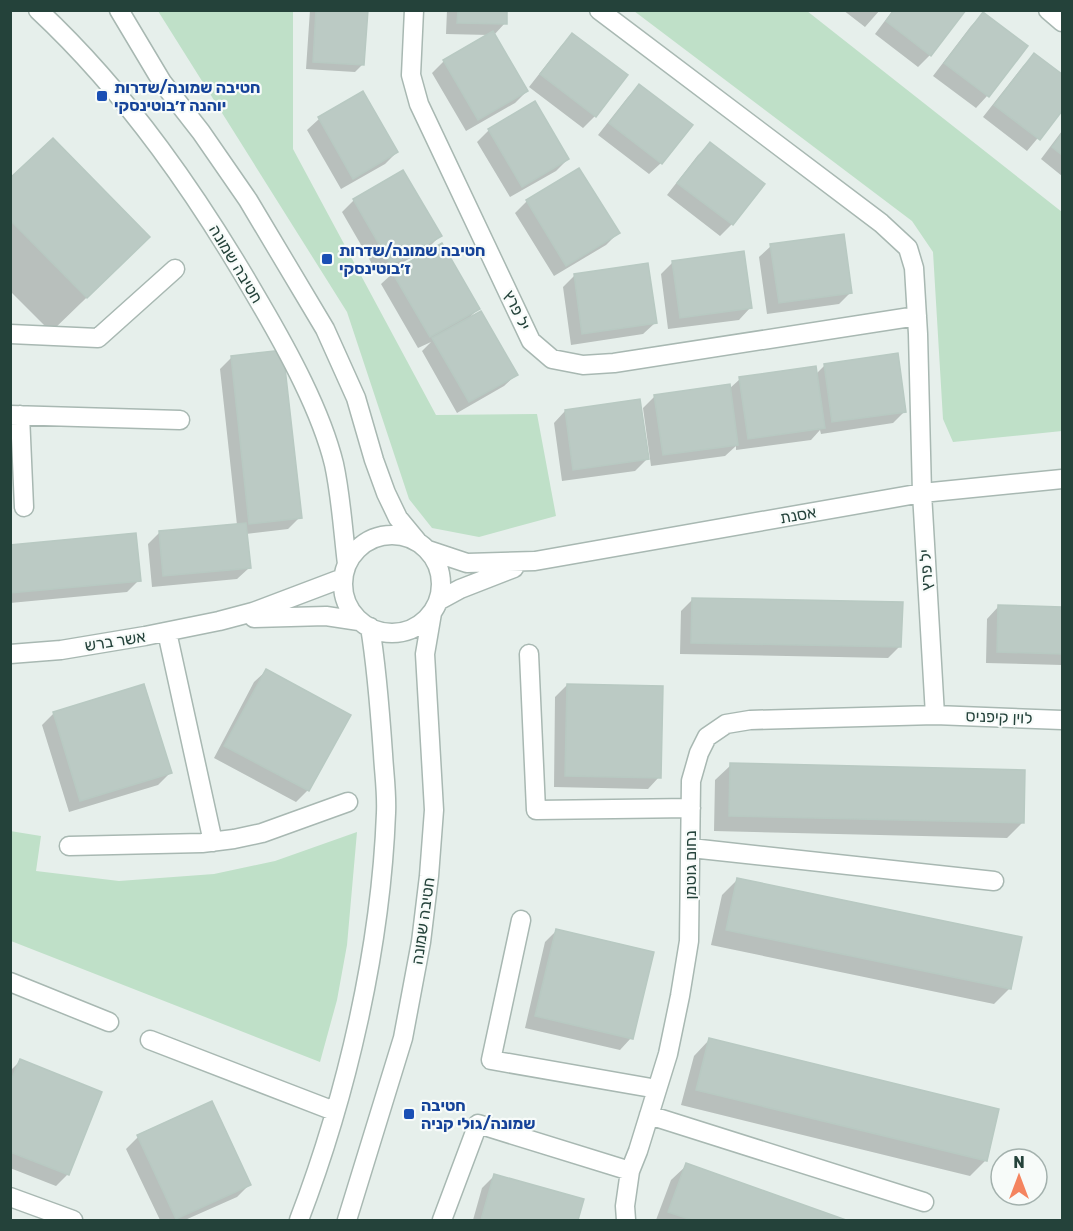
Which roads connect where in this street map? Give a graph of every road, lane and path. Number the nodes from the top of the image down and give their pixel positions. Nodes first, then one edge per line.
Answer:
1 (38, 10) edge
2 (118, 10) edge
3 (414, 10) edge
4 (599, 10) edge
5 (1048, 10) edge
6 (1062, 22) edge
7 (175, 269) dead end
8 (917, 316) junction
9 (10, 334) edge
10 (15, 415) edge
11 (180, 420) dead end
12 (1062, 479) edge
13 (922, 493) junction
14 (24, 507) dead end
15 (422, 545) junction
16 (535, 561) junction
17 (345, 571) junction
18 (435, 607) junction
19 (219, 621) junction
20 (365, 624) junction
21 (167, 632) junction
22 (10, 654) edge
23 (529, 654) dead end
24 (934, 715) junction
25 (1062, 720) edge
26 (348, 802) dead end
27 (691, 808) junction
28 (213, 842) junction
29 (69, 846) dead end
30 (691, 848) junction
31 (994, 881) dead end
32 (521, 920) dead end
33 (10, 982) edge
34 (109, 1022) dead end
35 (150, 1040) dead end
36 (657, 1089) junction
37 (334, 1111) junction
38 (649, 1115) junction
39 (630, 1171) junction
40 (10, 1197) edge
41 (924, 1202) dead end
42 (73, 1221) edge
43 (298, 1221) edge
44 (347, 1221) edge
45 (442, 1221) edge
46 (626, 1221) edge

1 - 17 street, חטיבה שמונה
2 - 15 street
3 - 8 street, יל פרץ
4 - 8 street, יל פרץ
5 - 6 street
7 - 9 street
8 - 13 street, יל פרץ
10 - 11 street
10 - 14 street
12 - 13 street, אסנת
13 - 16 street, אסנת
13 - 24 street, יל פרץ
15 - 16 street, אסנת
15 - 17 street
15 - 18 street
16 - 18 street, אסנת
17 - 19 street, אשר ברש
17 - 20 street
18 - 20 street
18 - 44 street, חטיבה שמונה
19 - 20 street, אשר ברש
19 - 21 street, אשר ברש
20 - 37 street
21 - 22 street, אשר ברש
21 - 28 street
23 - 27 street
24 - 25 street, לוין קיפניס
24 - 27 street, נחום גוטמן
26 - 28 street
27 - 30 street, נחום גוטמן
28 - 29 street
30 - 31 street
30 - 36 street, נחום גוטמן
32 - 36 street
33 - 34 street
35 - 37 street
36 - 38 street, נחום גוטמן
37 - 43 street
38 - 39 street, נחום גוטמן
38 - 41 street
39 - 45 street
39 - 46 street, נחום גוטמן
40 - 42 street

